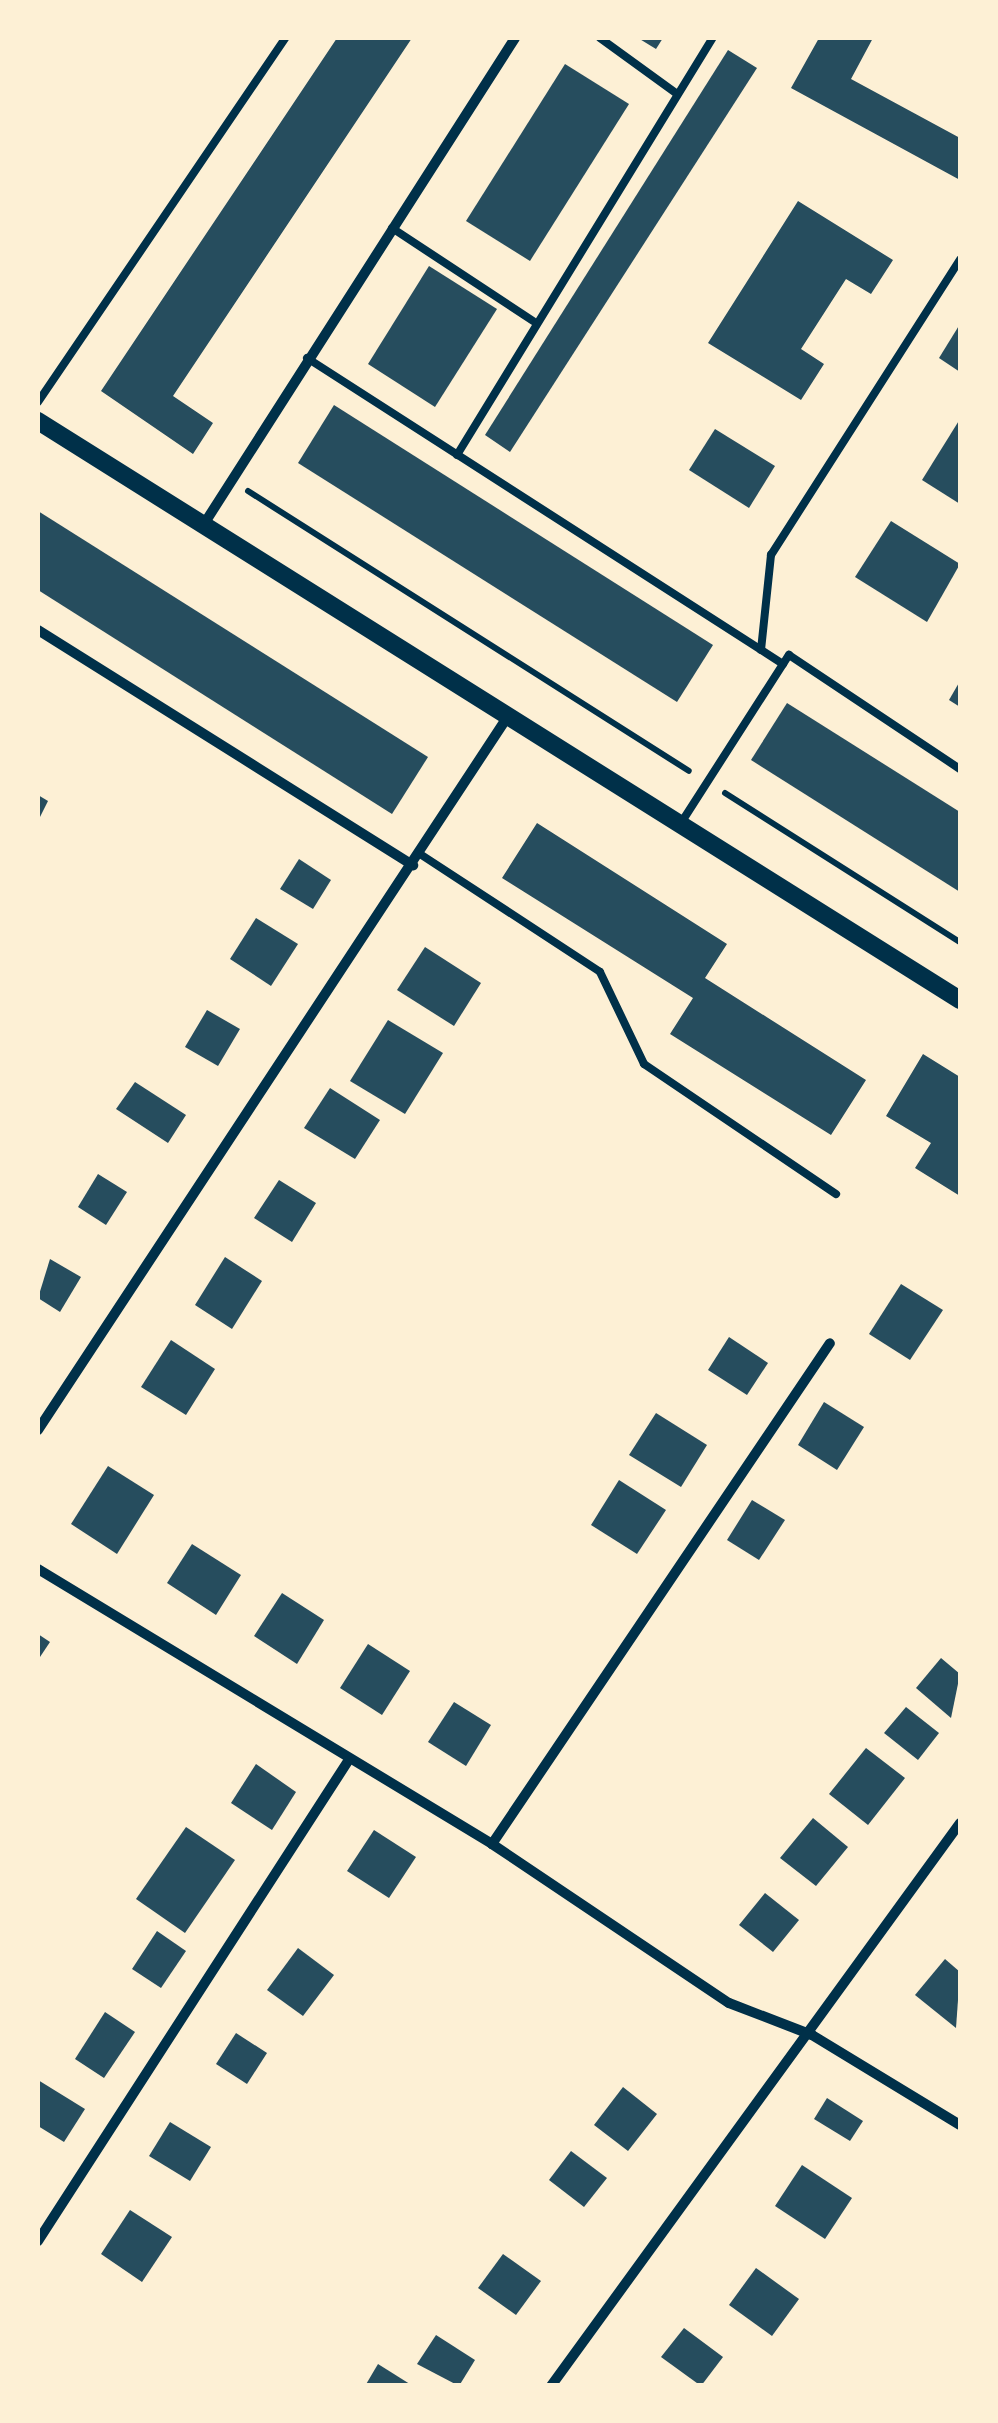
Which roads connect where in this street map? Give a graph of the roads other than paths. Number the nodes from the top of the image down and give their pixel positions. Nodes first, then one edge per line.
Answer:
1 (286, 38) edge
2 (515, 38) edge
3 (600, 38) edge
4 (712, 38) edge
5 (677, 94) junction
6 (392, 228) junction
7 (960, 259) edge
8 (533, 321) junction
9 (307, 358) junction
10 (38, 402) edge
11 (38, 422) edge
12 (456, 455) junction
13 (204, 524) junction
14 (40, 636) edge
15 (761, 650) junction
16 (783, 664) junction
17 (510, 713) junction
18 (960, 768) edge
19 (681, 823) junction
20 (420, 854) junction
21 (412, 866) junction
22 (960, 1000) edge
23 (836, 1194) dead end
24 (830, 1343) dead end
25 (38, 1430) edge
26 (38, 1569) edge
27 (348, 1762) junction
28 (960, 1823) edge
29 (492, 1844) junction
30 (812, 2035) junction
31 (960, 2125) edge
32 (38, 2241) edge
33 (551, 2386) edge

1 - 10 lane
2 - 6 street
3 - 5 lane
4 - 5 lane
5 - 8 lane
6 - 8 lane
6 - 9 street
7 - 15 lane
8 - 12 lane
9 - 12 lane
9 - 13 street
11 - 13 street
12 - 15 lane
13 - 17 street
14 - 21 street
15 - 16 lane
16 - 18 lane
16 - 19 lane
17 - 19 street
17 - 20 street
19 - 22 street
20 - 21 street
20 - 23 lane
21 - 25 street
24 - 29 street
26 - 27 street
27 - 29 street
27 - 32 street
28 - 30 street
29 - 30 street
30 - 31 street
30 - 33 street

